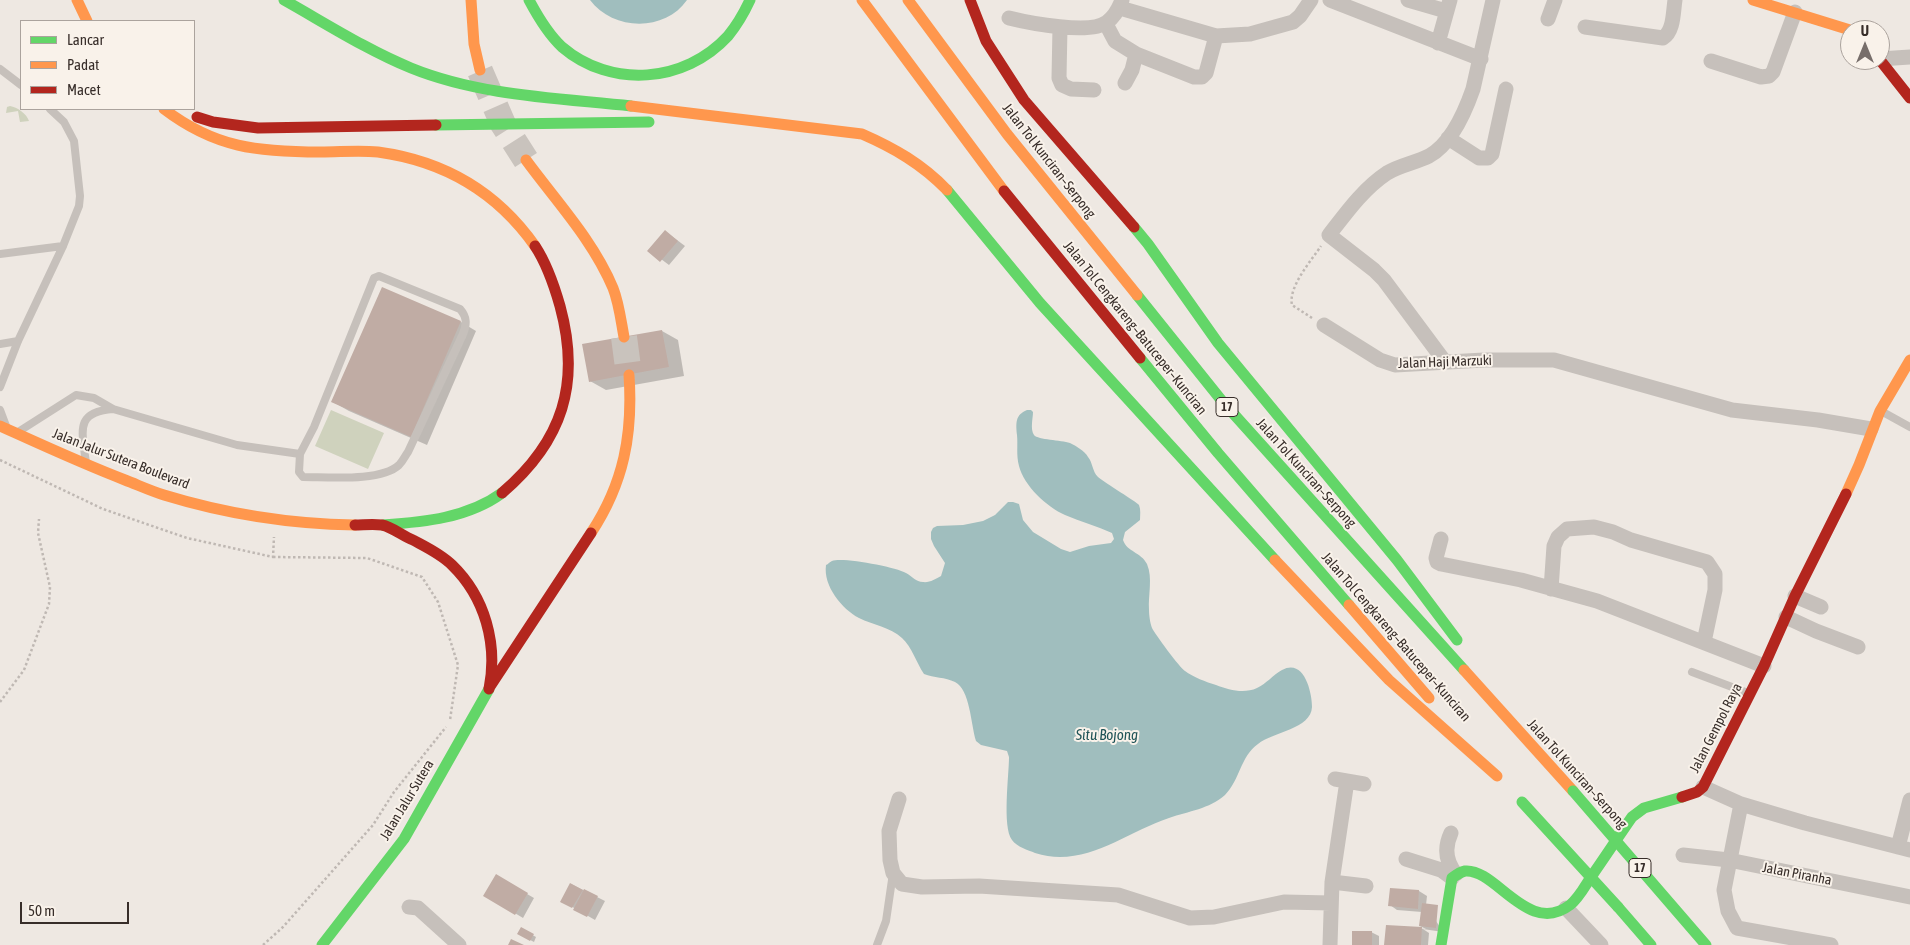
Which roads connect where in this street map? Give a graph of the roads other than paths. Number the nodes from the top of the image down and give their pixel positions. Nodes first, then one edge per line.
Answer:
1 (77, 0) edge
2 (284, 0) edge
3 (471, 0) edge
4 (529, 0) edge
5 (750, 0) edge
6 (862, 0) edge
7 (908, 0) edge
8 (970, 0) edge
9 (1311, 0) edge
10 (1330, 0) edge
11 (1408, 0) edge
12 (1493, 0) edge
13 (1555, 0) edge
14 (1675, 0) edge
15 (1753, 0) edge
16 (1121, 4) edge
17 (1448, 6) edge
18 (1795, 12) junction
19 (1009, 18) dead end
20 (1548, 19) dead end
21 (87, 20) edge
22 (1106, 24) junction
23 (1060, 27) junction
24 (1584, 27) dead end
25 (1840, 27) edge
26 (1216, 36) junction
27 (1438, 43) junction
28 (1136, 54) junction
29 (1910, 58) edge
30 (1481, 59) junction
31 (1890, 59) edge
32 (1711, 61) dead end
33 (0, 68) edge
34 (480, 70) tunnel mouth
35 (1888, 70) edge
36 (11, 76) junction
37 (0, 78) edge
38 (20, 84) edge
39 (1125, 84) dead end
40 (1094, 90) dead end
41 (1506, 90) dead end
42 (1910, 98) edge
43 (51, 110) edge
44 (165, 110) edge
45 (177, 110) edge
46 (772, 122) junction
47 (1448, 138) junction
48 (526, 160) tunnel mouth
49 (63, 246) junction
50 (0, 254) edge
51 (1324, 325) road end
52 (624, 337) tunnel mouth
53 (18, 342) junction
54 (0, 344) edge
55 (1910, 360) edge
56 (1445, 362) junction
57 (629, 375) tunnel mouth
58 (0, 387) edge
59 (113, 409) junction
60 (0, 410) edge
61 (1880, 411) junction
62 (1910, 427) edge
63 (8, 429) edge
64 (1871, 430) junction
65 (300, 454) junction
66 (86, 465) junction
67 (383, 525) junction
68 (1441, 539) dead end
69 (1551, 589) junction
70 (1795, 596) junction
71 (1821, 607) dead end
72 (1786, 617) junction
73 (1704, 642) junction
74 (1858, 647) dead end
75 (1463, 648) dead end
76 (1764, 666) junction
77 (1692, 672) dead end
78 (1488, 679) dead end
79 (489, 688) junction
80 (1750, 694) junction
81 (1364, 784) dead end
82 (1703, 787) junction
83 (1572, 791) junction
84 (899, 799) dead end
85 (1519, 799) dead end
86 (1910, 800) edge
87 (1741, 804) junction
88 (1452, 834) dead end
89 (1904, 849) edge
90 (1684, 855) dead end
91 (1406, 859) dead end
92 (1729, 860) junction
93 (893, 873) junction
94 (1454, 876) junction
95 (1332, 882) junction
96 (1366, 886) dead end
97 (1910, 897) edge
98 (1331, 904) junction
99 (409, 907) dead end
100 (1566, 908) junction
101 (1588, 939) edge
102 (322, 945) edge
103 (459, 945) edge
104 (877, 945) edge
105 (1330, 945) edge
106 (1441, 945) edge
107 (1601, 945) edge
108 (1651, 945) edge
109 (1706, 945) edge
110 (1831, 945) edge

1 - 21 main road
2 - 46 main road
3 - 34 main road
4 - 5 main road
6 - 46 main road, Jalan Tol Cengkareng–Batuceper–Kunciran
7 - 83 main road, Jalan Tol Kunciran–Serpong / 17
8 - 75 main road
9 - 26 street
10 - 27 street
11 - 17 street
12 - 30 street
13 - 20 street
14 - 24 street
15 - 18 main road
16 - 22 street
16 - 26 street
17 - 27 street
18 - 25 main road
18 - 32 street
19 - 23 street
22 - 23 street
22 - 28 street
23 - 40 street
26 - 28 street
27 - 30 street
28 - 39 street
29 - 31 street
30 - 47 street
33 - 36 lane
35 - 42 main road
36 - 37 lane
36 - 38 lane
41 - 47 street
43 - 49 lane
44 - 67 main road, Jalan Jalur Sutera Boulevard
45 - 46 main road
47 - 56 street
48 - 52 main road
49 - 50 lane
49 - 53 lane
51 - 56 street, Jalan Haji Marzuki
53 - 54 lane
53 - 58 lane
55 - 61 main road, Jalan Gempol Raya
56 - 64 street, Jalan Haji Marzuki
57 - 79 main road, Jalan Jalur Sutera
59 - 63 lane
59 - 65 lane
59 - 66 lane
60 - 63 lane
61 - 62 lane
61 - 64 main road, Jalan Gempol Raya
63 - 66 main road, Jalan Jalur Sutera Boulevard
64 - 70 main road, Jalan Gempol Raya
65 - 65 lane
66 - 67 main road, Jalan Jalur Sutera Boulevard
67 - 79 main road
68 - 69 street
69 - 73 street
69 - 73 street
70 - 71 street
70 - 72 main road, Jalan Gempol Raya
72 - 74 street
72 - 76 main road, Jalan Gempol Raya
73 - 76 street
76 - 80 main road, Jalan Gempol Raya
77 - 80 lane
78 - 83 main road
79 - 102 main road, Jalan Jalur Sutera
80 - 82 main road, Jalan Gempol Raya
81 - 95 street
82 - 87 street
82 - 100 main road, Jalan Gempol Raya
83 - 109 main road, Jalan Tol Kunciran–Serpong / 17, bridge
84 - 93 street
85 - 108 main road, bridge
86 - 89 street
87 - 89 street
87 - 92 street
88 - 94 street
90 - 92 street, Jalan Piranha
91 - 94 street
92 - 97 street, Jalan Piranha
92 - 110 street
93 - 98 street
93 - 104 lane
94 - 100 main road
94 - 106 main road
95 - 96 street
95 - 98 street
98 - 105 street
99 - 103 street
100 - 101 street
101 - 107 street

